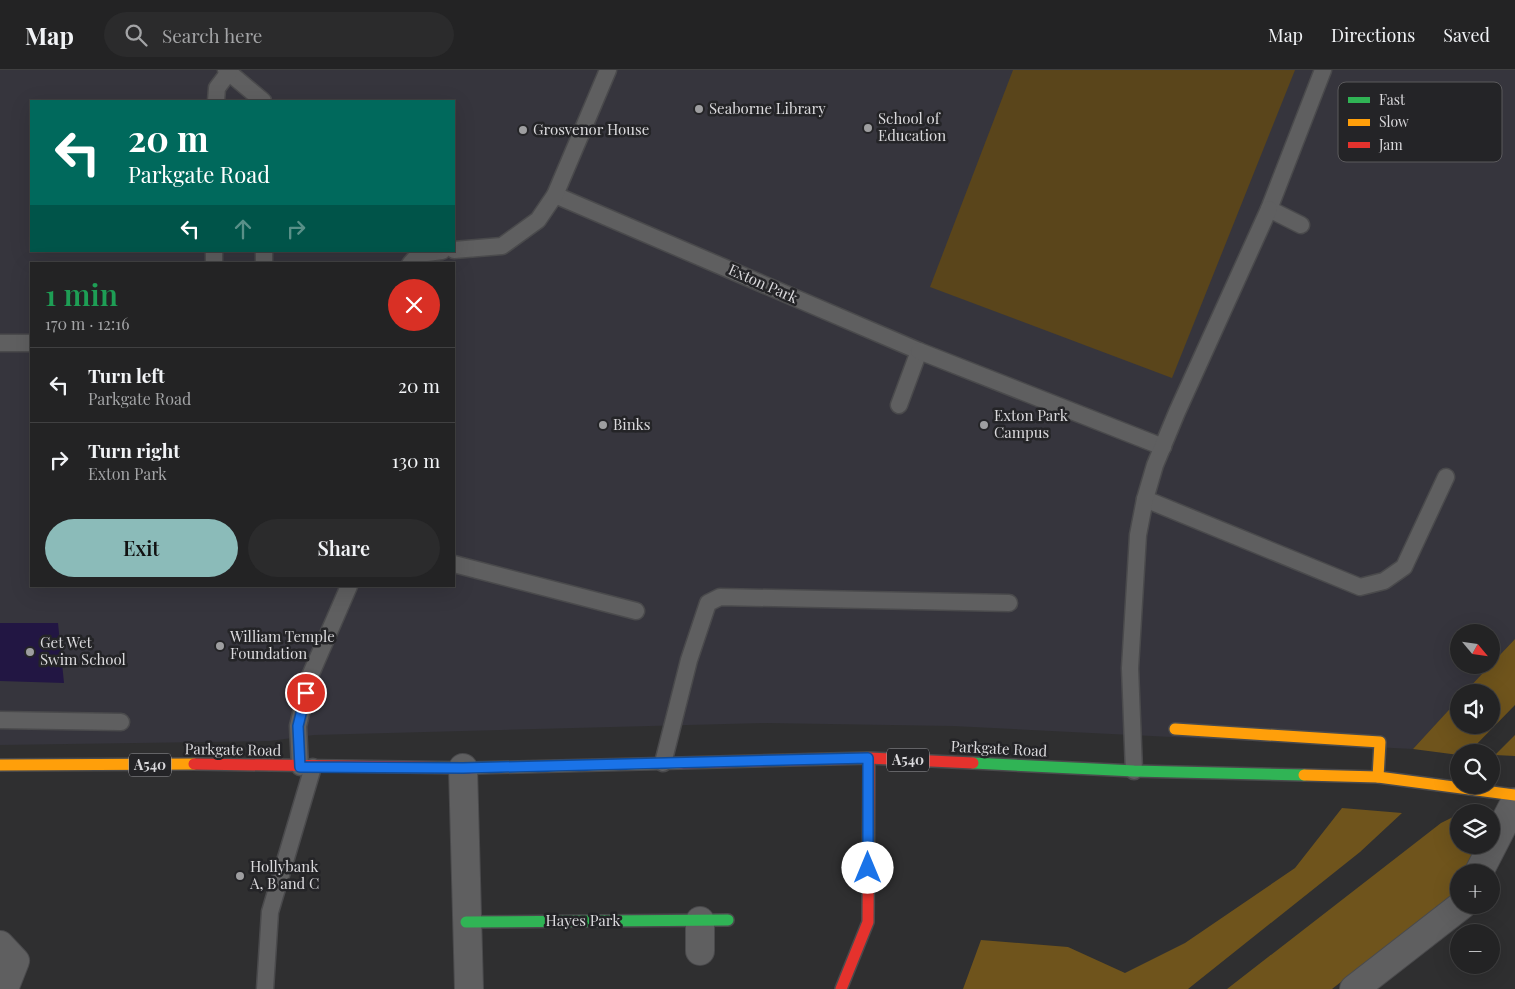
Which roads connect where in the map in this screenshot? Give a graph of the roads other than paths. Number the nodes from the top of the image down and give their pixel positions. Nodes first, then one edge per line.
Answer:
1 (608, 70) edge
2 (1323, 70) edge
3 (227, 71) edge
4 (216, 100) edge
5 (262, 100) edge
6 (555, 195) junction
7 (1269, 209) junction
8 (1302, 225) dead end
9 (455, 250) edge
10 (437, 252) edge
11 (416, 256) edge
12 (0, 343) edge
13 (30, 343) edge
14 (919, 351) junction
15 (899, 405) dead end
16 (1163, 448) junction
17 (1446, 477) dead end
18 (1145, 499) junction
19 (455, 564) edge
20 (349, 587) edge
21 (1009, 603) dead end
22 (636, 611) dead end
23 (0, 720) edge
24 (121, 722) dead end
25 (1175, 729) dead end
26 (868, 758) junction
27 (663, 763) junction
28 (0, 765) edge
29 (306, 767) junction
30 (463, 768) junction
31 (1134, 771) junction
32 (1378, 777) junction
33 (1515, 795) edge
34 (1515, 802) edge
35 (1483, 864) edge
36 (1450, 914) edge
37 (728, 920) dead end
38 (700, 921) junction
39 (466, 922) junction
40 (0, 945) edge
41 (700, 952) dead end
42 (4, 989) edge
43 (265, 989) edge
44 (469, 989) edge
45 (841, 989) edge
46 (1354, 989) edge

1 - 6 lane
2 - 7 lane
3 - 4 lane
3 - 5 lane
6 - 9 lane
6 - 14 lane, Exton Park
7 - 8 lane
7 - 16 lane
10 - 11 lane
12 - 13 lane
14 - 15 lane
14 - 16 lane, Exton Park
16 - 18 lane
17 - 18 lane
18 - 31 lane
19 - 22 lane
20 - 29 lane
21 - 27 lane
23 - 24 lane
25 - 32 main road
26 - 27 main road, Parkgate Road / A540
26 - 31 main road, Parkgate Road / A540
26 - 45 main road
27 - 30 main road, Parkgate Road / A540
28 - 29 main road, Parkgate Road / A540
29 - 30 main road, Parkgate Road / A540
29 - 43 lane
30 - 39 street
31 - 32 main road, Parkgate Road / A540
32 - 33 main road, Parkgate Road / A540
34 - 35 street
36 - 46 street
37 - 38 main road, Hayes Park
38 - 39 main road, Hayes Park
38 - 41 street
39 - 44 street
40 - 42 street

